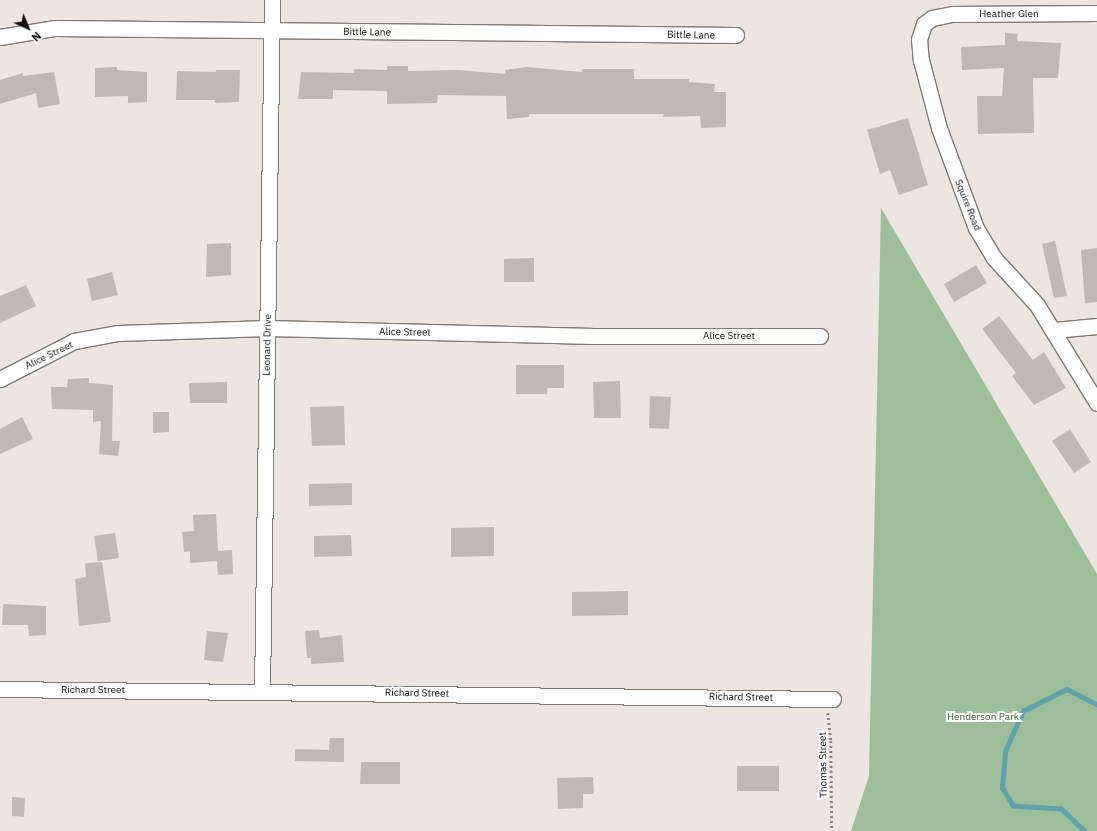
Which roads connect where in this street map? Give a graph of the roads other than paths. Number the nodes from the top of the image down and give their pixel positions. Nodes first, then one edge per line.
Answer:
1 (272, 0) edge
2 (1097, 13) edge
3 (924, 24) joint
4 (272, 31) junction
5 (736, 35) dead end
6 (0, 37) edge
7 (1097, 326) edge
8 (268, 328) junction
9 (1054, 330) junction
10 (820, 336) dead end
11 (0, 379) edge
12 (1097, 403) edge
13 (0, 689) edge
14 (262, 691) junction
15 (830, 699) road end

1 - 4 street, Leonard Drive
2 - 3 street, Heather Glen
3 - 9 street, Squire Road
4 - 5 street, Bittle Lane
4 - 6 street, Bittle Lane
4 - 8 street, Leonard Drive
7 - 9 street
8 - 10 street, Alice Street
8 - 11 street, Alice Street
8 - 14 street, Leonard Drive
9 - 12 street, Squire Road
13 - 14 street, Richard Street
14 - 15 street, Richard Street

